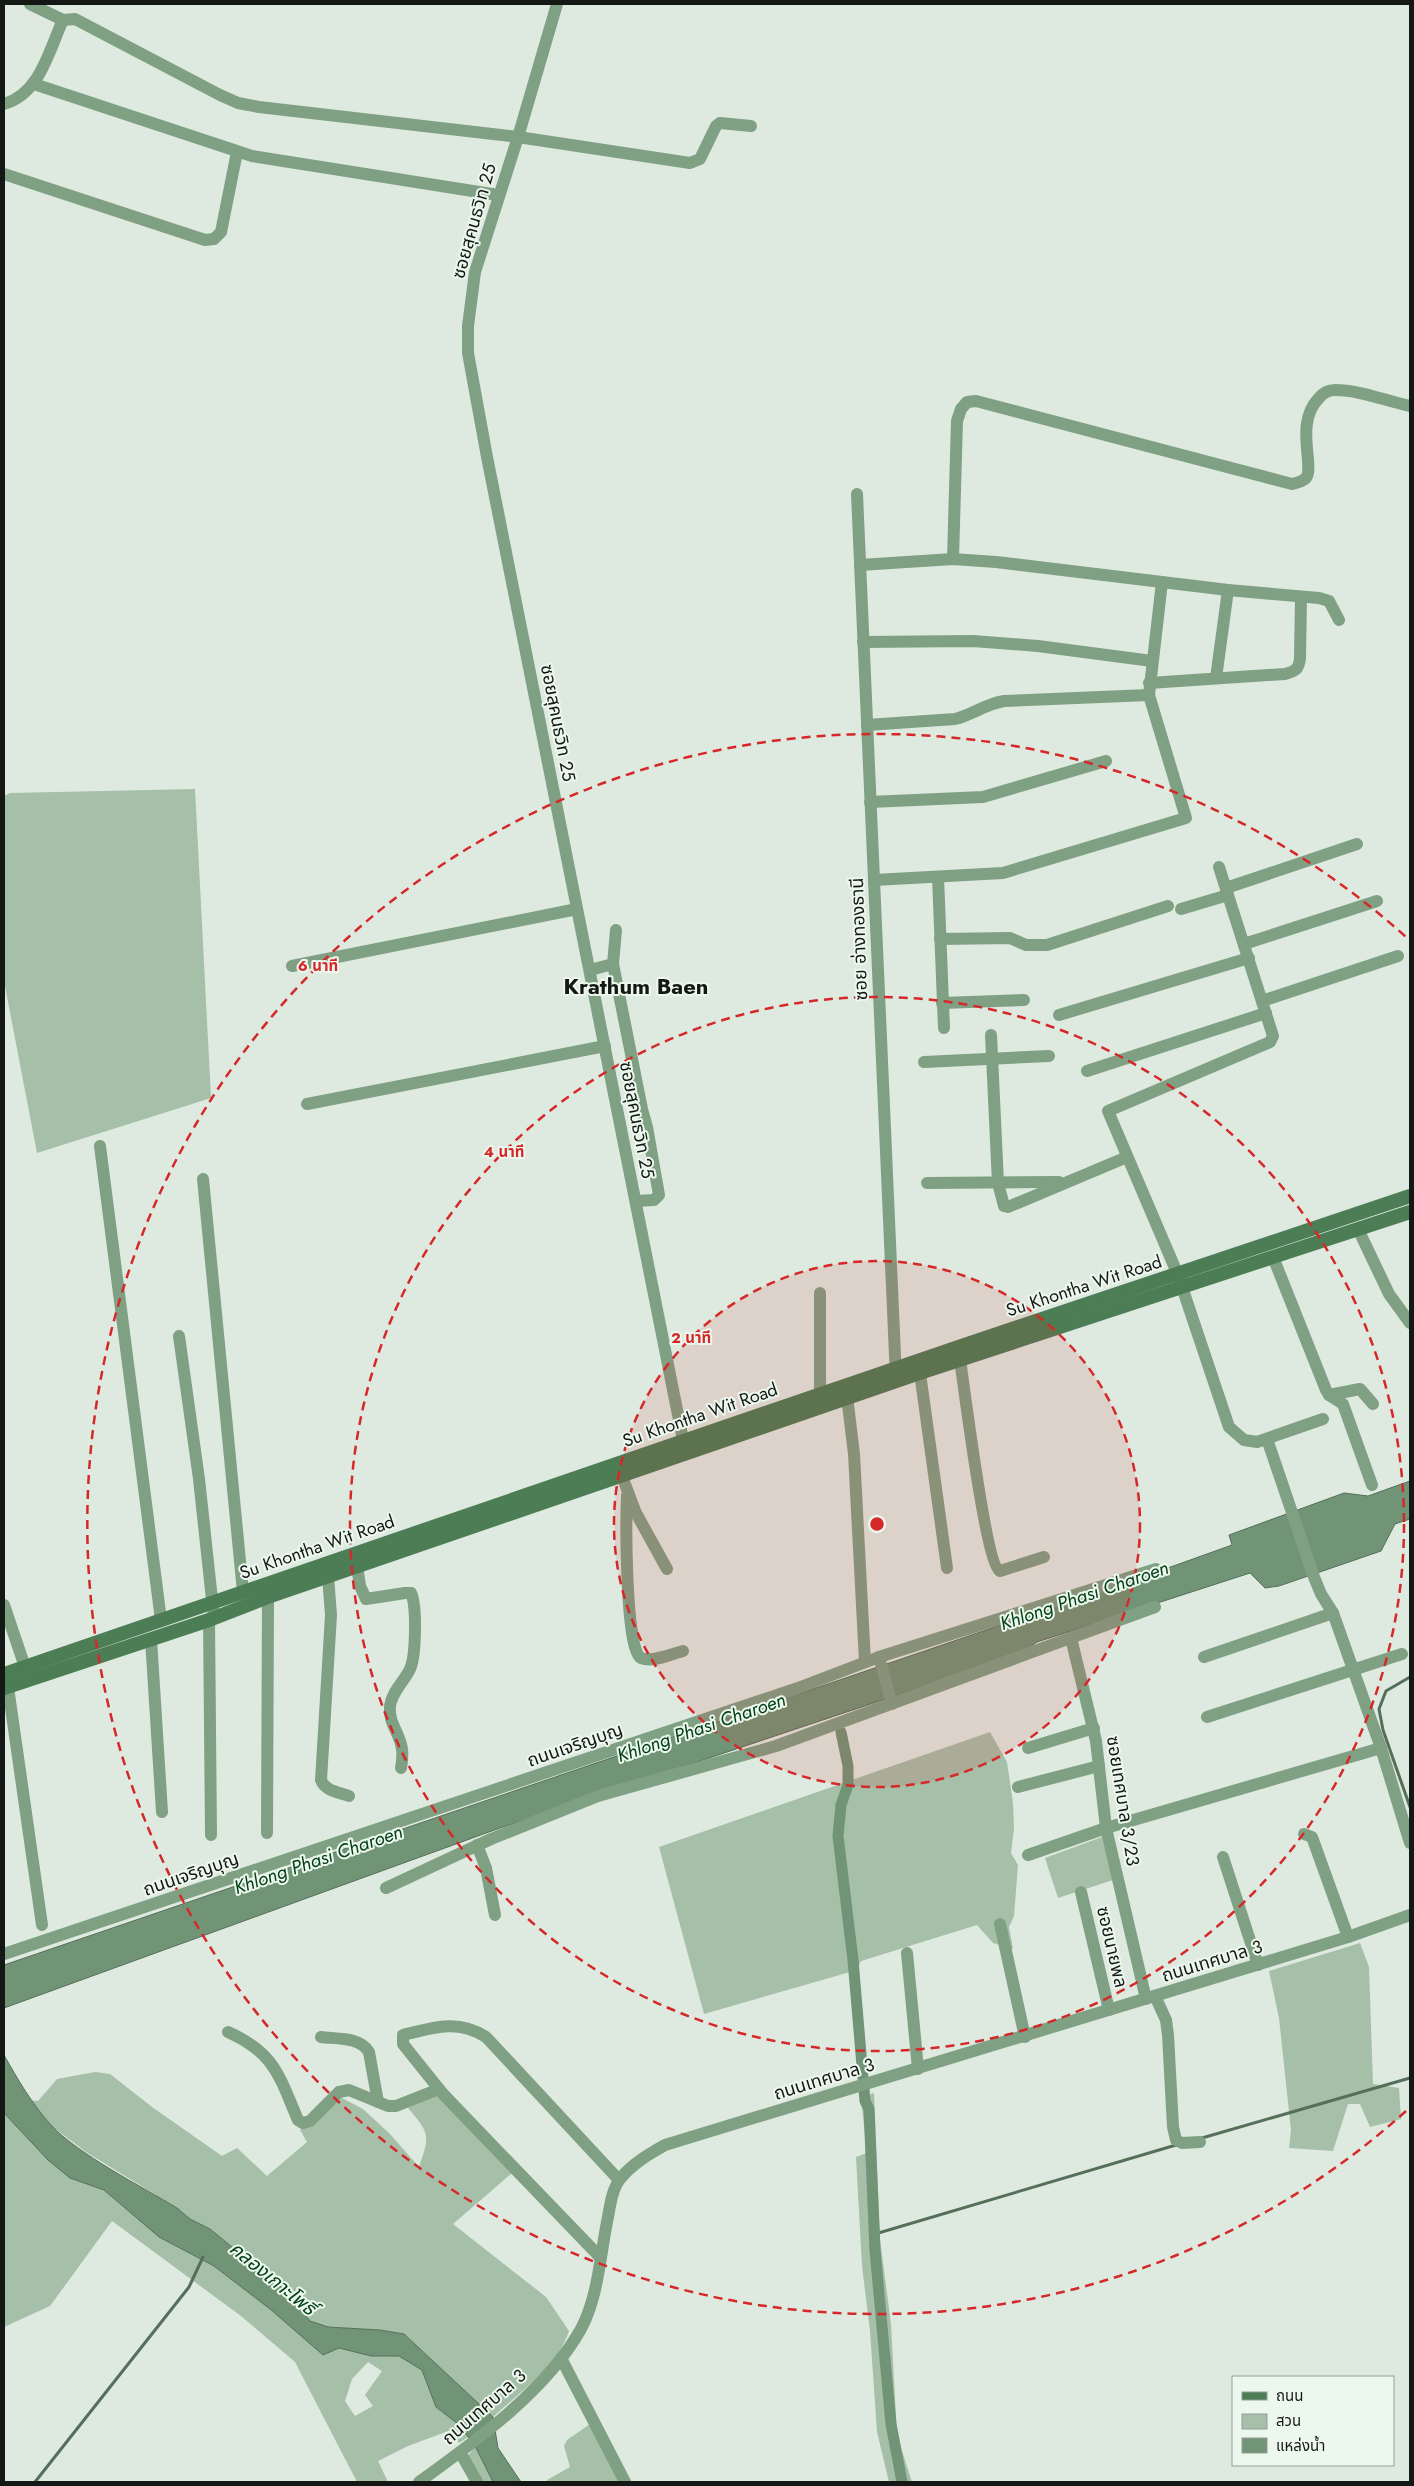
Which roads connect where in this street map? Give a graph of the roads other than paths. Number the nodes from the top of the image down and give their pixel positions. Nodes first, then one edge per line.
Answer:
1 (30, 4) edge
2 (557, 4) edge
3 (63, 20) junction
4 (34, 84) junction
5 (4, 104) edge
6 (751, 126) dead end
7 (518, 137) junction
8 (237, 152) junction
9 (4, 174) edge
10 (498, 195) junction
11 (1410, 406) edge
12 (857, 494) dead end
13 (952, 559) junction
14 (860, 565) junction
15 (1162, 582) junction
16 (1228, 590) junction
17 (1301, 597) junction
18 (1339, 620) dead end
19 (863, 642) junction
20 (1152, 661) junction
21 (1216, 678) junction
22 (1149, 689) junction
23 (867, 725) junction
24 (1106, 761) dead end
25 (870, 802) junction
26 (1357, 844) dead end
27 (1219, 867) dead end
28 (938, 877) junction
29 (874, 880) junction
30 (1227, 891) junction
31 (1377, 901) dead end
32 (1168, 906) dead end
33 (577, 908) junction
34 (1181, 909) dead end
35 (616, 930) dead end
36 (940, 939) junction
37 (1244, 944) junction
38 (1398, 956) dead end
39 (1248, 958) junction
40 (613, 964) junction
41 (292, 966) dead end
42 (590, 970) junction
43 (1024, 1000) dead end
44 (942, 1003) junction
45 (1264, 1007) junction
46 (1059, 1016) dead end
47 (944, 1028) dead end
48 (991, 1035) dead end
49 (605, 1046) junction
50 (1048, 1056) dead end
51 (992, 1059) junction
52 (924, 1062) dead end
53 (1087, 1072) dead end
54 (307, 1104) dead end
55 (100, 1146) dead end
56 (1126, 1157) junction
57 (203, 1179) dead end
58 (1066, 1182) junction
59 (926, 1183) dead end
60 (998, 1183) junction
61 (1410, 1196) edge
62 (636, 1201) junction
63 (1410, 1212) edge
64 (1358, 1229) junction
65 (1273, 1257) junction
66 (1178, 1275) junction
67 (1183, 1288) junction
68 (820, 1293) dead end
69 (1410, 1323) edge
70 (179, 1336) dead end
71 (958, 1347) junction
72 (960, 1361) junction
73 (920, 1373) junction
74 (896, 1375) junction
75 (846, 1392) junction
76 (820, 1394) junction
77 (1329, 1395) junction
78 (1373, 1404) dead end
79 (1322, 1419) dead end
80 (1267, 1439) junction
81 (685, 1447) junction
82 (622, 1476) junction
83 (1372, 1485) dead end
84 (627, 1495) junction
85 (1044, 1557) dead end
86 (357, 1566) junction
87 (947, 1568) dead end
88 (667, 1569) dead end
89 (1156, 1569) dead end
90 (328, 1576) junction
91 (243, 1592) junction
92 (268, 1597) junction
93 (212, 1602) junction
94 (4, 1605) edge
95 (1155, 1607) dead end
96 (1333, 1613) junction
97 (212, 1619) junction
98 (161, 1620) junction
99 (1071, 1638) junction
100 (150, 1639) junction
101 (682, 1651) dead end
102 (1402, 1654) dead end
103 (1204, 1657) dead end
104 (880, 1660) junction
105 (865, 1662) junction
106 (25, 1667) junction
107 (1353, 1669) junction
108 (5, 1683) edge
109 (892, 1702) junction
110 (1207, 1717) dead end
111 (1094, 1728) junction
112 (1028, 1748) dead end
113 (1381, 1748) junction
114 (1099, 1766) junction
115 (401, 1768) dead end
116 (1018, 1787) dead end
117 (349, 1796) dead end
118 (162, 1812) dead end
119 (1106, 1828) junction
120 (267, 1834) dead end
121 (1304, 1834) dead end
122 (211, 1835) dead end
123 (1410, 1843) edge
124 (477, 1845) junction
125 (1028, 1855) dead end
126 (1223, 1857) dead end
127 (386, 1888) dead end
128 (1081, 1892) dead end
129 (495, 1915) dead end
130 (1410, 1915) edge
131 (1000, 1924) dead end
132 (42, 1925) dead end
133 (1348, 1937) junction
134 (907, 1953) dead end
135 (4, 1954) edge
136 (1258, 1965) junction
137 (1150, 1998) junction
138 (1109, 2010) junction
139 (228, 2032) dead end
140 (1025, 2036) junction
141 (321, 2037) dead end
142 (918, 2069) junction
143 (439, 2089) junction
144 (378, 2102) junction
145 (1200, 2142) dead end
146 (619, 2180) junction
147 (600, 2257) junction
148 (561, 2358) junction
149 (464, 2449) junction
150 (419, 2482) edge
151 (476, 2482) edge
152 (625, 2482) edge

1 - 3 street
2 - 7 street, ซอยสุคนธวิท 25
3 - 4 street
3 - 7 street
4 - 5 street
4 - 8 street
6 - 7 street
7 - 10 street, ซอยสุคนธวิท 25
8 - 9 street
8 - 10 street
10 - 33 street, ซอยสุคนธวิท 25
11 - 13 street
12 - 14 street, ซอย อ่างทองธานี
13 - 14 street
13 - 15 street
14 - 19 street, ซอย อ่างทองธานี
15 - 16 street
15 - 20 street
16 - 17 street
16 - 21 street
17 - 18 street
17 - 21 street
19 - 20 street
19 - 23 street, ซอย อ่างทองธานี
20 - 22 street
21 - 22 street
22 - 23 street
22 - 28 street
23 - 25 street, ซอย อ่างทองธานี
24 - 25 street
25 - 29 street, ซอย อ่างทองธานี
26 - 30 street
27 - 30 street
28 - 29 street
28 - 36 street
29 - 74 street, ซอย อ่างทองธานี
30 - 34 street
30 - 37 street
31 - 37 street
32 - 36 street
33 - 41 street
33 - 42 street, ซอยสุคนธวิท 25
35 - 40 street
36 - 44 street
37 - 39 street
38 - 45 street
39 - 45 street
39 - 46 street
40 - 42 street
40 - 62 street
42 - 49 street, ซอยสุคนธวิท 25
43 - 44 street
44 - 47 street
45 - 53 street
45 - 56 street
48 - 51 street
49 - 54 street
49 - 62 street, ซอยสุคนธวิท 25
50 - 51 street
51 - 52 street
51 - 60 street
55 - 98 street
56 - 58 street
56 - 66 street
57 - 91 street
58 - 60 street
58 - 60 street
59 - 60 street
61 - 66 main road, Su Khontha Wit Road
62 - 81 street, ซอยสุคนธวิท 25
63 - 64 main road, Su Khontha Wit Road
64 - 65 main road, Su Khontha Wit Road
64 - 69 street
65 - 67 main road, Su Khontha Wit Road
65 - 77 street
66 - 67 street
66 - 71 main road, Su Khontha Wit Road
67 - 72 main road, Su Khontha Wit Road
67 - 80 street
68 - 76 street
70 - 93 street
71 - 72 street
71 - 74 main road, Su Khontha Wit Road
72 - 73 main road, Su Khontha Wit Road
72 - 85 street
73 - 74 main road, Su Khontha Wit Road
73 - 87 street
74 - 75 main road, Su Khontha Wit Road
75 - 76 main road, Su Khontha Wit Road
75 - 81 main road, Su Khontha Wit Road
75 - 105 street
76 - 81 main road, Su Khontha Wit Road
77 - 78 street
77 - 83 street
79 - 80 street
80 - 96 street
81 - 82 main road, Su Khontha Wit Road
81 - 91 main road, Su Khontha Wit Road
82 - 84 street
82 - 86 main road, Su Khontha Wit Road
84 - 88 street
84 - 101 street
86 - 90 main road, Su Khontha Wit Road
86 - 115 street
89 - 104 street, ถนนเจริญบุญ
90 - 92 main road, Su Khontha Wit Road
90 - 117 street
91 - 93 main road, Su Khontha Wit Road
92 - 97 main road, Su Khontha Wit Road
92 - 120 street
93 - 97 street
93 - 98 main road, Su Khontha Wit Road
94 - 106 street
95 - 99 street
96 - 103 street
96 - 107 street
97 - 100 main road, Su Khontha Wit Road
97 - 122 street
98 - 106 main road, Su Khontha Wit Road
99 - 109 street
99 - 111 street, ซอยเทศบาล 3/23
100 - 108 main road, Su Khontha Wit Road
100 - 118 street
102 - 107 street
104 - 105 street, ถนนเจริญบุญ
104 - 109 street
105 - 135 street, ถนนเจริญบุญ
106 - 108 main road, Su Khontha Wit Road
107 - 110 street
107 - 113 street
108 - 132 street
109 - 124 street
111 - 112 street
111 - 114 street, ซอยเทศบาล 3/23
113 - 119 street
113 - 123 street
114 - 116 street
114 - 119 street, ซอยเทศบาล 3/23
119 - 125 street
119 - 137 street, ซอยเทศบาล 3/23
121 - 133 street
124 - 127 street
124 - 129 street
126 - 136 street
128 - 138 street, ซอยนายพล
130 - 133 street, ถนนเทศบาล 3
131 - 140 street
133 - 136 street, ถนนเทศบาล 3
134 - 142 street
136 - 137 street, ถนนเทศบาล 3
137 - 138 street, ถนนเทศบาล 3
137 - 145 street, ซอยเทศบาล 3/23
138 - 140 street, ถนนเทศบาล 3
139 - 144 street
140 - 142 street, ถนนเทศบาล 3
141 - 144 street
142 - 146 street, ถนนเทศบาล 3
143 - 144 street
143 - 146 street
143 - 147 street
146 - 147 street, ถนนเทศบาล 3
147 - 148 street, ถนนเทศบาล 3
148 - 149 street, ถนนเทศบาล 3
148 - 152 street
149 - 150 street, ถนนเทศบาล 3
149 - 151 street

